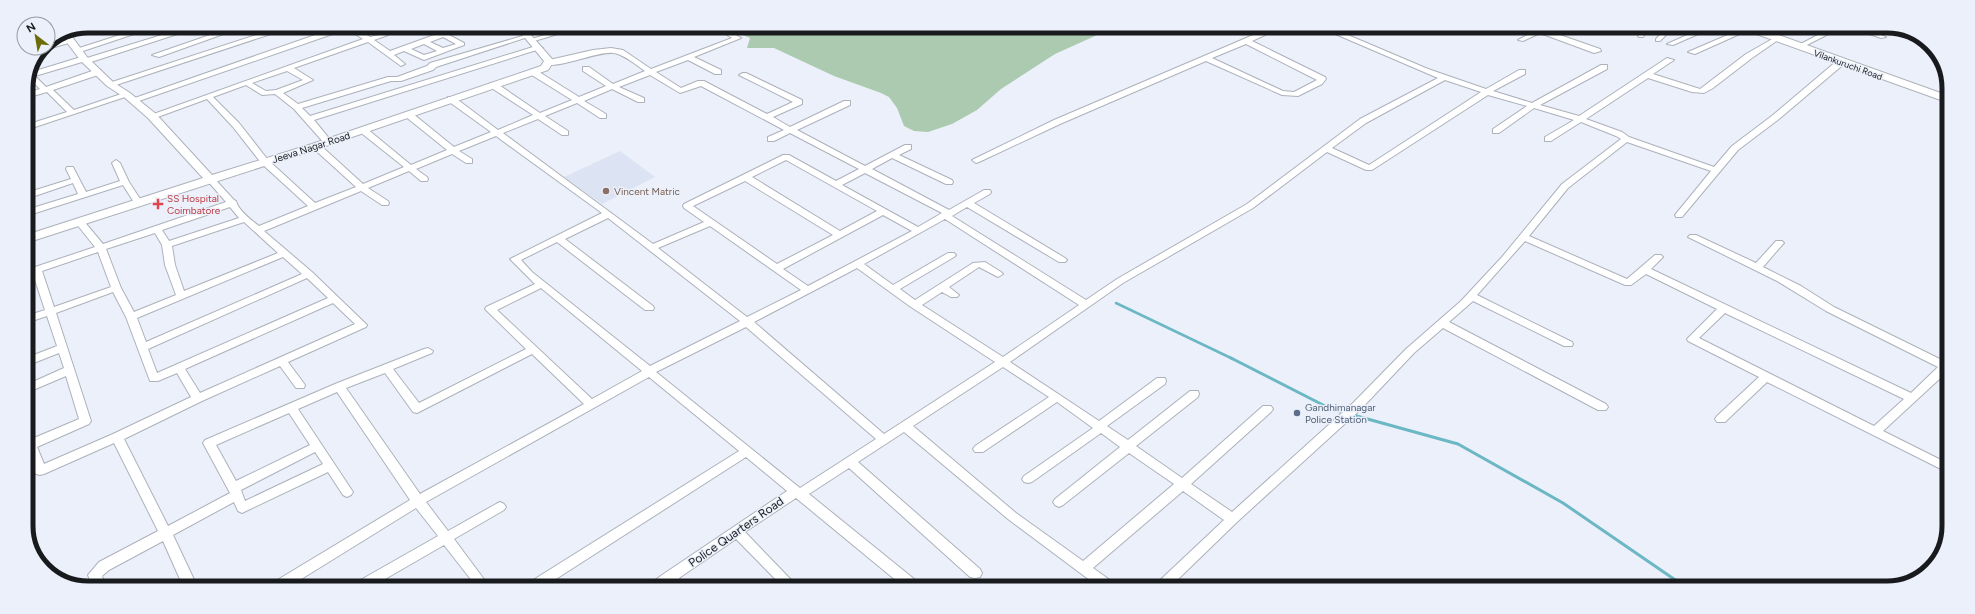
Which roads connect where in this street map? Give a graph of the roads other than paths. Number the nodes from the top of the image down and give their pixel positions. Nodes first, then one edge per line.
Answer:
1 (132, 33) edge
2 (175, 33) edge
3 (222, 33) edge
4 (270, 33) edge
5 (328, 33) edge
6 (360, 33) edge
7 (449, 33) edge
8 (526, 33) edge
9 (559, 33) edge
10 (728, 33) edge
11 (1265, 33) edge
12 (1334, 33) edge
13 (1532, 33) edge
14 (1550, 33) edge
15 (1643, 33) edge
16 (1665, 33) edge
17 (1697, 33) edge
18 (1737, 33) edge
19 (1761, 33) edge
20 (1827, 33) edge
21 (1871, 33) edge
22 (386, 34) dead end
23 (444, 35) junction
24 (1641, 36) dead end
25 (1883, 37) dead end
26 (68, 38) edge
27 (369, 39) junction
28 (1776, 39) junction
29 (1521, 40) dead end
30 (1658, 40) dead end
31 (533, 41) junction
32 (1246, 41) junction
33 (425, 42) junction
34 (56, 44) edge
35 (138, 44) junction
36 (1672, 44) dead end
37 (1799, 47) junction
38 (406, 49) junction
39 (77, 50) junction
40 (443, 51) junction
41 (1597, 51) dead end
42 (1692, 52) dead end
43 (389, 54) junction
44 (156, 55) junction
45 (688, 57) junction
46 (1206, 58) junction
47 (84, 60) junction
48 (1670, 60) dead end
49 (1840, 62) junction
50 (548, 63) junction
51 (401, 64) dead end
52 (168, 66) junction
53 (1604, 67) dead end
54 (288, 68) junction
55 (586, 69) dead end
56 (648, 71) junction
57 (98, 72) junction
58 (533, 72) junction
59 (718, 72) dead end
60 (1522, 72) dead end
61 (35, 75) edge
62 (743, 75) dead end
63 (1647, 75) junction
64 (1444, 78) junction
65 (34, 79) edge
66 (247, 82) junction
67 (110, 84) junction
68 (493, 85) junction
69 (611, 86) junction
70 (46, 90) junction
71 (277, 92) junction
72 (1487, 92) junction
73 (33, 94) edge
74 (208, 96) junction
75 (130, 98) junction
76 (1942, 98) edge
77 (451, 99) junction
78 (579, 100) junction
79 (641, 100) dead end
80 (847, 103) dead end
81 (1532, 106) junction
82 (297, 107) junction
83 (72, 113) junction
84 (409, 115) junction
85 (152, 116) junction
86 (540, 116) junction
87 (603, 116) dead end
88 (767, 117) junction
89 (309, 119) junction
90 (1580, 119) junction
91 (33, 125) edge
92 (363, 130) junction
93 (790, 130) junction
94 (1496, 131) dead end
95 (565, 133) dead end
96 (499, 134) junction
97 (771, 139) dead end
98 (1548, 139) dead end
99 (1626, 139) junction
100 (328, 142) junction
101 (316, 146) junction
102 (908, 147) dead end
103 (1326, 148) junction
104 (454, 152) junction
105 (892, 155) junction
106 (976, 160) dead end
107 (469, 161) dead end
108 (265, 162) junction
109 (116, 163) dead end
110 (70, 169) dead end
111 (410, 169) junction
112 (865, 170) junction
113 (1716, 170) junction
114 (745, 177) junction
115 (210, 178) junction
116 (424, 179) dead end
117 (76, 180) junction
118 (125, 182) junction
119 (949, 182) dead end
120 (837, 184) junction
121 (362, 188) junction
122 (987, 192) dead end
123 (33, 194) edge
124 (83, 195) junction
125 (138, 202) junction
126 (233, 203) junction
127 (385, 203) dead end
128 (968, 203) junction
129 (314, 207) junction
130 (33, 211) edge
131 (884, 211) junction
132 (608, 214) junction
133 (947, 214) junction
134 (1679, 215) dead end
135 (245, 219) junction
136 (80, 222) junction
137 (711, 222) junction
138 (157, 229) junction
139 (257, 230) junction
140 (919, 231) junction
141 (840, 235) junction
142 (33, 237) edge
143 (1693, 237) dead end
144 (558, 238) junction
145 (1524, 238) junction
146 (1779, 243) dead end
147 (167, 245) junction
148 (101, 248) junction
149 (651, 248) junction
150 (285, 253) junction
151 (952, 255) dead end
152 (1658, 256) dead end
153 (1062, 260) dead end
154 (857, 263) junction
155 (777, 268) junction
156 (1757, 268) junction
157 (37, 270) junction
158 (1645, 270) junction
159 (33, 271) edge
160 (309, 274) junction
161 (998, 274) dead end
162 (542, 284) junction
163 (941, 287) junction
164 (116, 288) junction
165 (893, 289) junction
166 (807, 290) junction
167 (954, 295) dead end
168 (181, 296) junction
169 (1471, 296) junction
170 (334, 299) junction
171 (1085, 304) junction
172 (915, 305) junction
173 (649, 308) dead end
174 (1724, 308) junction
175 (51, 311) junction
176 (33, 317) edge
177 (131, 317) junction
178 (748, 323) junction
179 (1442, 323) junction
180 (1568, 344) dead end
181 (143, 346) junction
182 (63, 347) junction
183 (534, 349) junction
184 (428, 351) dead end
185 (33, 359) edge
186 (282, 360) junction
187 (1003, 362) junction
188 (1942, 364) edge
189 (179, 368) junction
190 (387, 368) junction
191 (70, 370) junction
192 (1942, 371) edge
193 (649, 372) junction
194 (1767, 376) junction
195 (1161, 380) dead end
196 (300, 385) dead end
197 (33, 386) edge
198 (339, 387) junction
199 (1194, 394) dead end
200 (1057, 397) junction
201 (198, 398) junction
202 (1912, 398) junction
203 (591, 404) junction
204 (1602, 407) dead end
205 (292, 408) junction
206 (1267, 409) dead end
207 (1720, 419) dead end
208 (904, 425) junction
209 (1101, 427) junction
210 (1875, 432) junction
211 (117, 437) junction
212 (883, 439) junction
213 (33, 444) edge
214 (317, 446) junction
215 (1128, 447) junction
216 (979, 449) dead end
217 (747, 451) junction
218 (33, 453) edge
219 (849, 461) junction
220 (330, 466) junction
221 (1942, 466) edge
222 (1028, 479) dead end
223 (1183, 484) junction
224 (235, 492) junction
225 (347, 492) dead end
226 (798, 492) junction
227 (418, 501) junction
228 (1059, 502) dead end
229 (500, 507) dead end
230 (1233, 519) junction
231 (737, 532) junction
232 (166, 534) junction
233 (446, 537) junction
234 (1084, 568) junction
235 (975, 573) dead end
236 (97, 581) edge
237 (188, 581) edge
238 (290, 581) edge
239 (371, 581) edge
240 (479, 581) edge
241 (543, 581) edge
242 (676, 581) edge
243 (786, 581) edge
244 (907, 581) edge
245 (1101, 581) edge
246 (1168, 581) edge

1 - 39 street
2 - 35 street
3 - 44 street
4 - 52 street
5 - 75 street
6 - 27 street
7 - 23 street
8 - 31 street
9 - 31 street
10 - 45 street
11 - 32 street
12 - 64 street
13 - 29 street
14 - 41 street
15 - 24 street
16 - 30 street
17 - 36 street
18 - 42 street
19 - 28 main road, Vilankuruchi Road
20 - 37 street
21 - 25 street
22 - 27 street
23 - 33 street
23 - 40 street
26 - 34 street
26 - 39 street
27 - 43 street
27 - 54 street
28 - 37 main road, Vilankuruchi Road
28 - 63 street
31 - 50 street
31 - 82 street
31 - 89 street
32 - 46 street
32 - 46 street
33 - 38 street
33 - 40 street
35 - 44 street
35 - 47 street
37 - 49 main road, Vilankuruchi Road
38 - 40 street
38 - 43 street
39 - 47 street
43 - 51 street
44 - 52 street
45 - 56 street
45 - 59 street
46 - 106 street
47 - 57 street
47 - 61 street
48 - 63 street
49 - 76 main road, Vilankuruchi Road
49 - 113 street
50 - 56 street
50 - 58 street, Jeeva Nagar Road
52 - 67 street
53 - 81 street
54 - 66 street
54 - 71 street
55 - 69 street
56 - 69 street
56 - 88 street
57 - 67 street
57 - 70 street
58 - 68 street, Jeeva Nagar Road
58 - 78 street
60 - 72 street
62 - 88 street
63 - 90 street
64 - 72 street
64 - 103 street, Police Quarters Road
65 - 70 street
66 - 71 street
66 - 74 street
67 - 75 street
68 - 77 street, Jeeva Nagar Road
68 - 86 street
69 - 78 street
69 - 79 street
70 - 73 street
70 - 83 street
71 - 82 street
72 - 81 street
72 - 103 street
74 - 85 street
74 - 108 street
75 - 83 street
75 - 85 street
77 - 84 street, Jeeva Nagar Road
77 - 96 street
78 - 86 street
78 - 87 street
80 - 93 street
81 - 90 street
81 - 94 street
82 - 89 street
83 - 91 street
84 - 92 street, Jeeva Nagar Road
84 - 104 street
85 - 115 street
86 - 95 street
86 - 96 street
88 - 93 street
89 - 100 street
90 - 98 street
90 - 99 street
92 - 100 street, Jeeva Nagar Road
92 - 111 street
93 - 97 street
93 - 112 street
96 - 104 street
96 - 132 street
99 - 113 street
99 - 145 street
100 - 101 street, Jeeva Nagar Road
101 - 108 street, Jeeva Nagar Road
101 - 121 street
102 - 105 street
103 - 171 street, Police Quarters Road
104 - 107 street
104 - 111 street
105 - 112 street
105 - 119 street
108 - 115 street, Jeeva Nagar Road
108 - 129 street
109 - 118 street
110 - 117 street
111 - 116 street
111 - 121 street
112 - 120 street
112 - 133 street
113 - 134 street
114 - 120 street
114 - 137 street
114 - 141 street
115 - 125 street, Jeeva Nagar Road
115 - 126 street
117 - 123 street
117 - 124 street
118 - 124 street
118 - 125 street
120 - 131 street
121 - 127 street
121 - 129 street
122 - 128 street
124 - 130 street
125 - 136 street, Jeeva Nagar Road
126 - 135 street
126 - 138 street
128 - 133 street
128 - 153 street
129 - 139 street
131 - 140 street
131 - 141 street
132 - 144 street
132 - 149 street
133 - 140 street
133 - 171 street
135 - 139 street
135 - 147 street
136 - 142 street, Jeeva Nagar Road
136 - 148 street
137 - 149 street
137 - 155 street
138 - 147 street
138 - 148 street
139 - 150 street
140 - 154 street
141 - 155 street
143 - 156 street
144 - 162 street
144 - 173 street
145 - 158 street
145 - 169 street
146 - 156 street
147 - 168 street
148 - 157 street
148 - 164 street
149 - 178 street
150 - 160 street
150 - 168 street
151 - 165 street
152 - 158 street
154 - 165 street
154 - 166 street
155 - 166 street
156 - 188 street
157 - 159 street
157 - 175 street
158 - 174 street
160 - 170 street
160 - 181 street
161 - 163 street
162 - 183 street
162 - 193 street
163 - 167 street
163 - 172 street
164 - 175 street
164 - 177 street
165 - 172 street
166 - 178 street
168 - 177 street
169 - 179 street
169 - 180 street
170 - 186 street
170 - 189 street
171 - 187 street, Police Quarters Road
172 - 187 street
174 - 194 street
174 - 202 street
175 - 176 street
175 - 182 street
177 - 181 street
178 - 193 street
178 - 212 street
179 - 204 street
179 - 230 street
181 - 189 street
182 - 185 street
182 - 191 street
183 - 190 street
183 - 203 street
184 - 190 street
186 - 196 street
186 - 201 street
187 - 200 street
187 - 208 street, Police Quarters Road
189 - 201 street
190 - 198 street
191 - 197 street
191 - 213 street
192 - 202 street
193 - 203 street
193 - 217 street
194 - 207 street
194 - 210 street
195 - 209 street
198 - 205 street
198 - 227 street
199 - 215 street
200 - 209 street
200 - 216 street
201 - 211 street
202 - 210 street
203 - 227 street
205 - 214 street
205 - 224 street
206 - 223 street
208 - 212 street, Police Quarters Road
208 - 234 street
209 - 215 street
209 - 222 street
210 - 221 street
211 - 218 street
211 - 232 street
212 - 219 street, Police Quarters Road
214 - 220 street
214 - 224 street
215 - 223 street
215 - 228 street
217 - 226 street
217 - 241 street
219 - 226 street, Police Quarters Road
219 - 235 street
220 - 224 street
220 - 225 street
223 - 230 street
223 - 234 street
224 - 232 street
226 - 231 street, Police Quarters Road
226 - 244 street
227 - 233 street
227 - 238 street
229 - 233 street
230 - 246 street
231 - 242 street, Police Quarters Road
231 - 243 street
232 - 236 street
232 - 237 street
233 - 239 street
233 - 240 street
234 - 245 street

